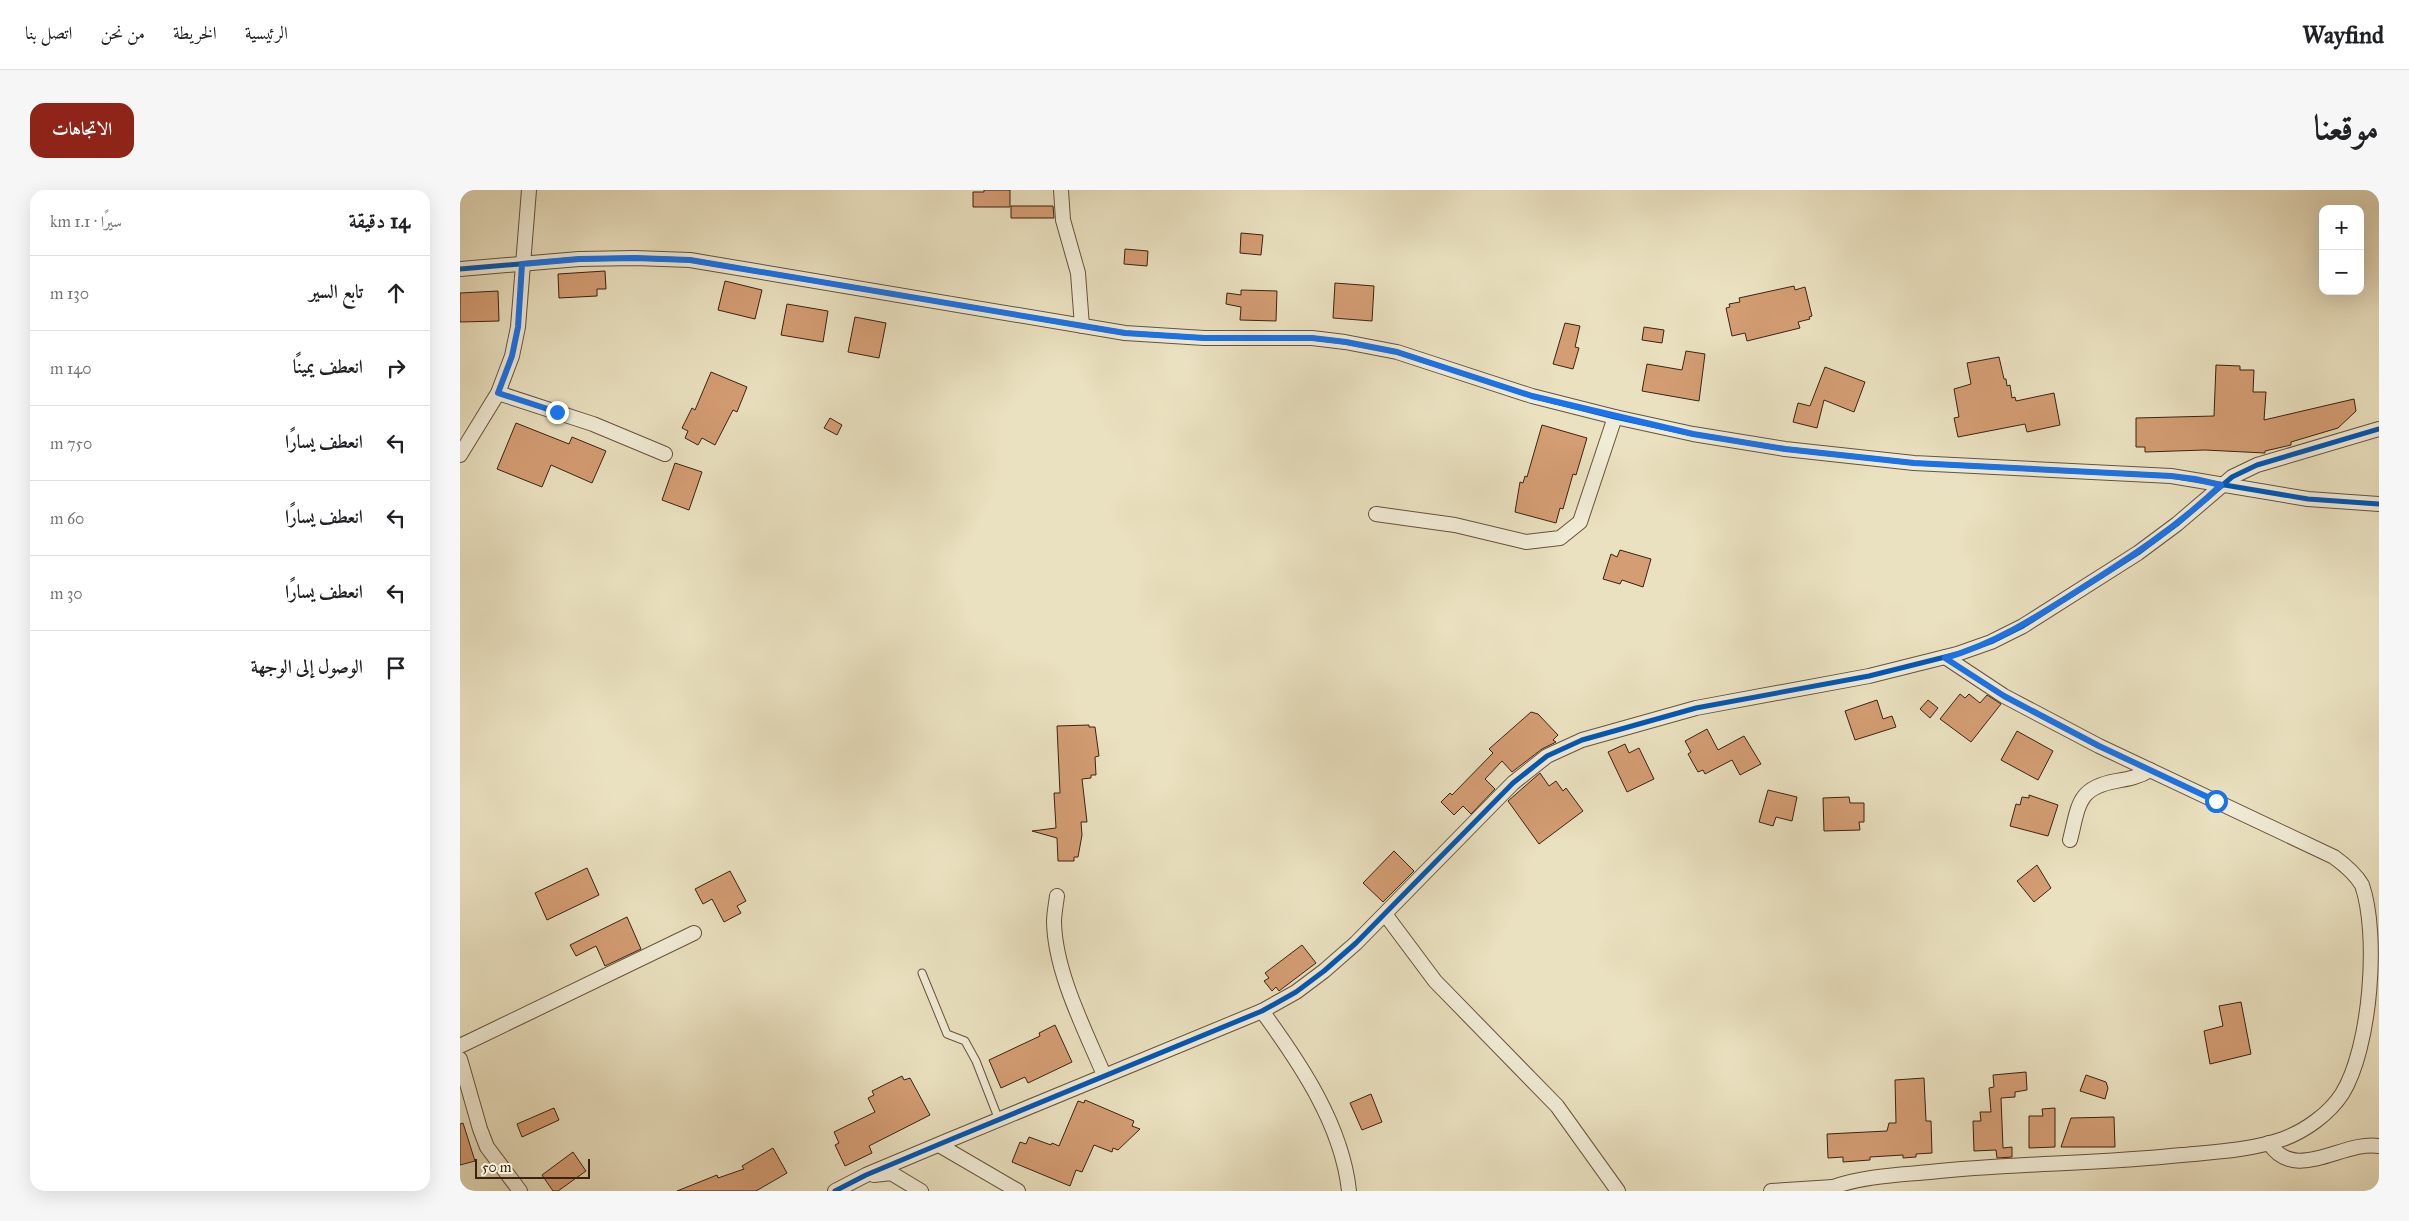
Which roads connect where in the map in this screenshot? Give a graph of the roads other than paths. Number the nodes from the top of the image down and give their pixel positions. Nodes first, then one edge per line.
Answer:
1 (529, 190) edge
2 (1061, 190) edge
3 (522, 264) junction
4 (460, 268) edge
5 (1082, 326) junction
6 (498, 393) junction
7 (1615, 417) junction
8 (2379, 429) edge
9 (665, 454) dead end
10 (460, 455) edge
11 (2221, 485) junction
12 (2379, 504) edge
13 (1376, 514) dead end
14 (1945, 658) junction
15 (2150, 770) junction
16 (2070, 840) dead end
17 (1057, 896) dead end
18 (1385, 914) junction
19 (694, 933) dead end
20 (922, 973) dead end
21 (1262, 1011) junction
22 (460, 1046) edge
23 (460, 1059) edge
24 (1104, 1075) junction
25 (999, 1120) junction
26 (2269, 1143) junction
27 (939, 1145) junction
28 (2379, 1146) edge
29 (866, 1175) junction
30 (1832, 1189) edge
31 (520, 1191) edge
32 (835, 1191) edge
33 (921, 1191) edge
34 (1018, 1191) edge
35 (1349, 1191) edge
36 (1618, 1191) edge
37 (1771, 1191) edge

1 - 3 street
2 - 5 street
3 - 4 street
3 - 5 street
3 - 6 street
5 - 7 street
6 - 9 street
6 - 10 street
7 - 11 street
7 - 13 street
8 - 11 street
11 - 12 street
11 - 14 street
14 - 15 street
14 - 18 street
15 - 16 street
15 - 26 street
17 - 24 street
18 - 21 street
18 - 36 street
19 - 22 street
20 - 25 lane
21 - 24 street
21 - 35 street
23 - 31 street
24 - 25 street
25 - 27 street
26 - 28 street
26 - 30 street
27 - 29 street
27 - 34 street
29 - 32 street
29 - 33 street
30 - 37 street

